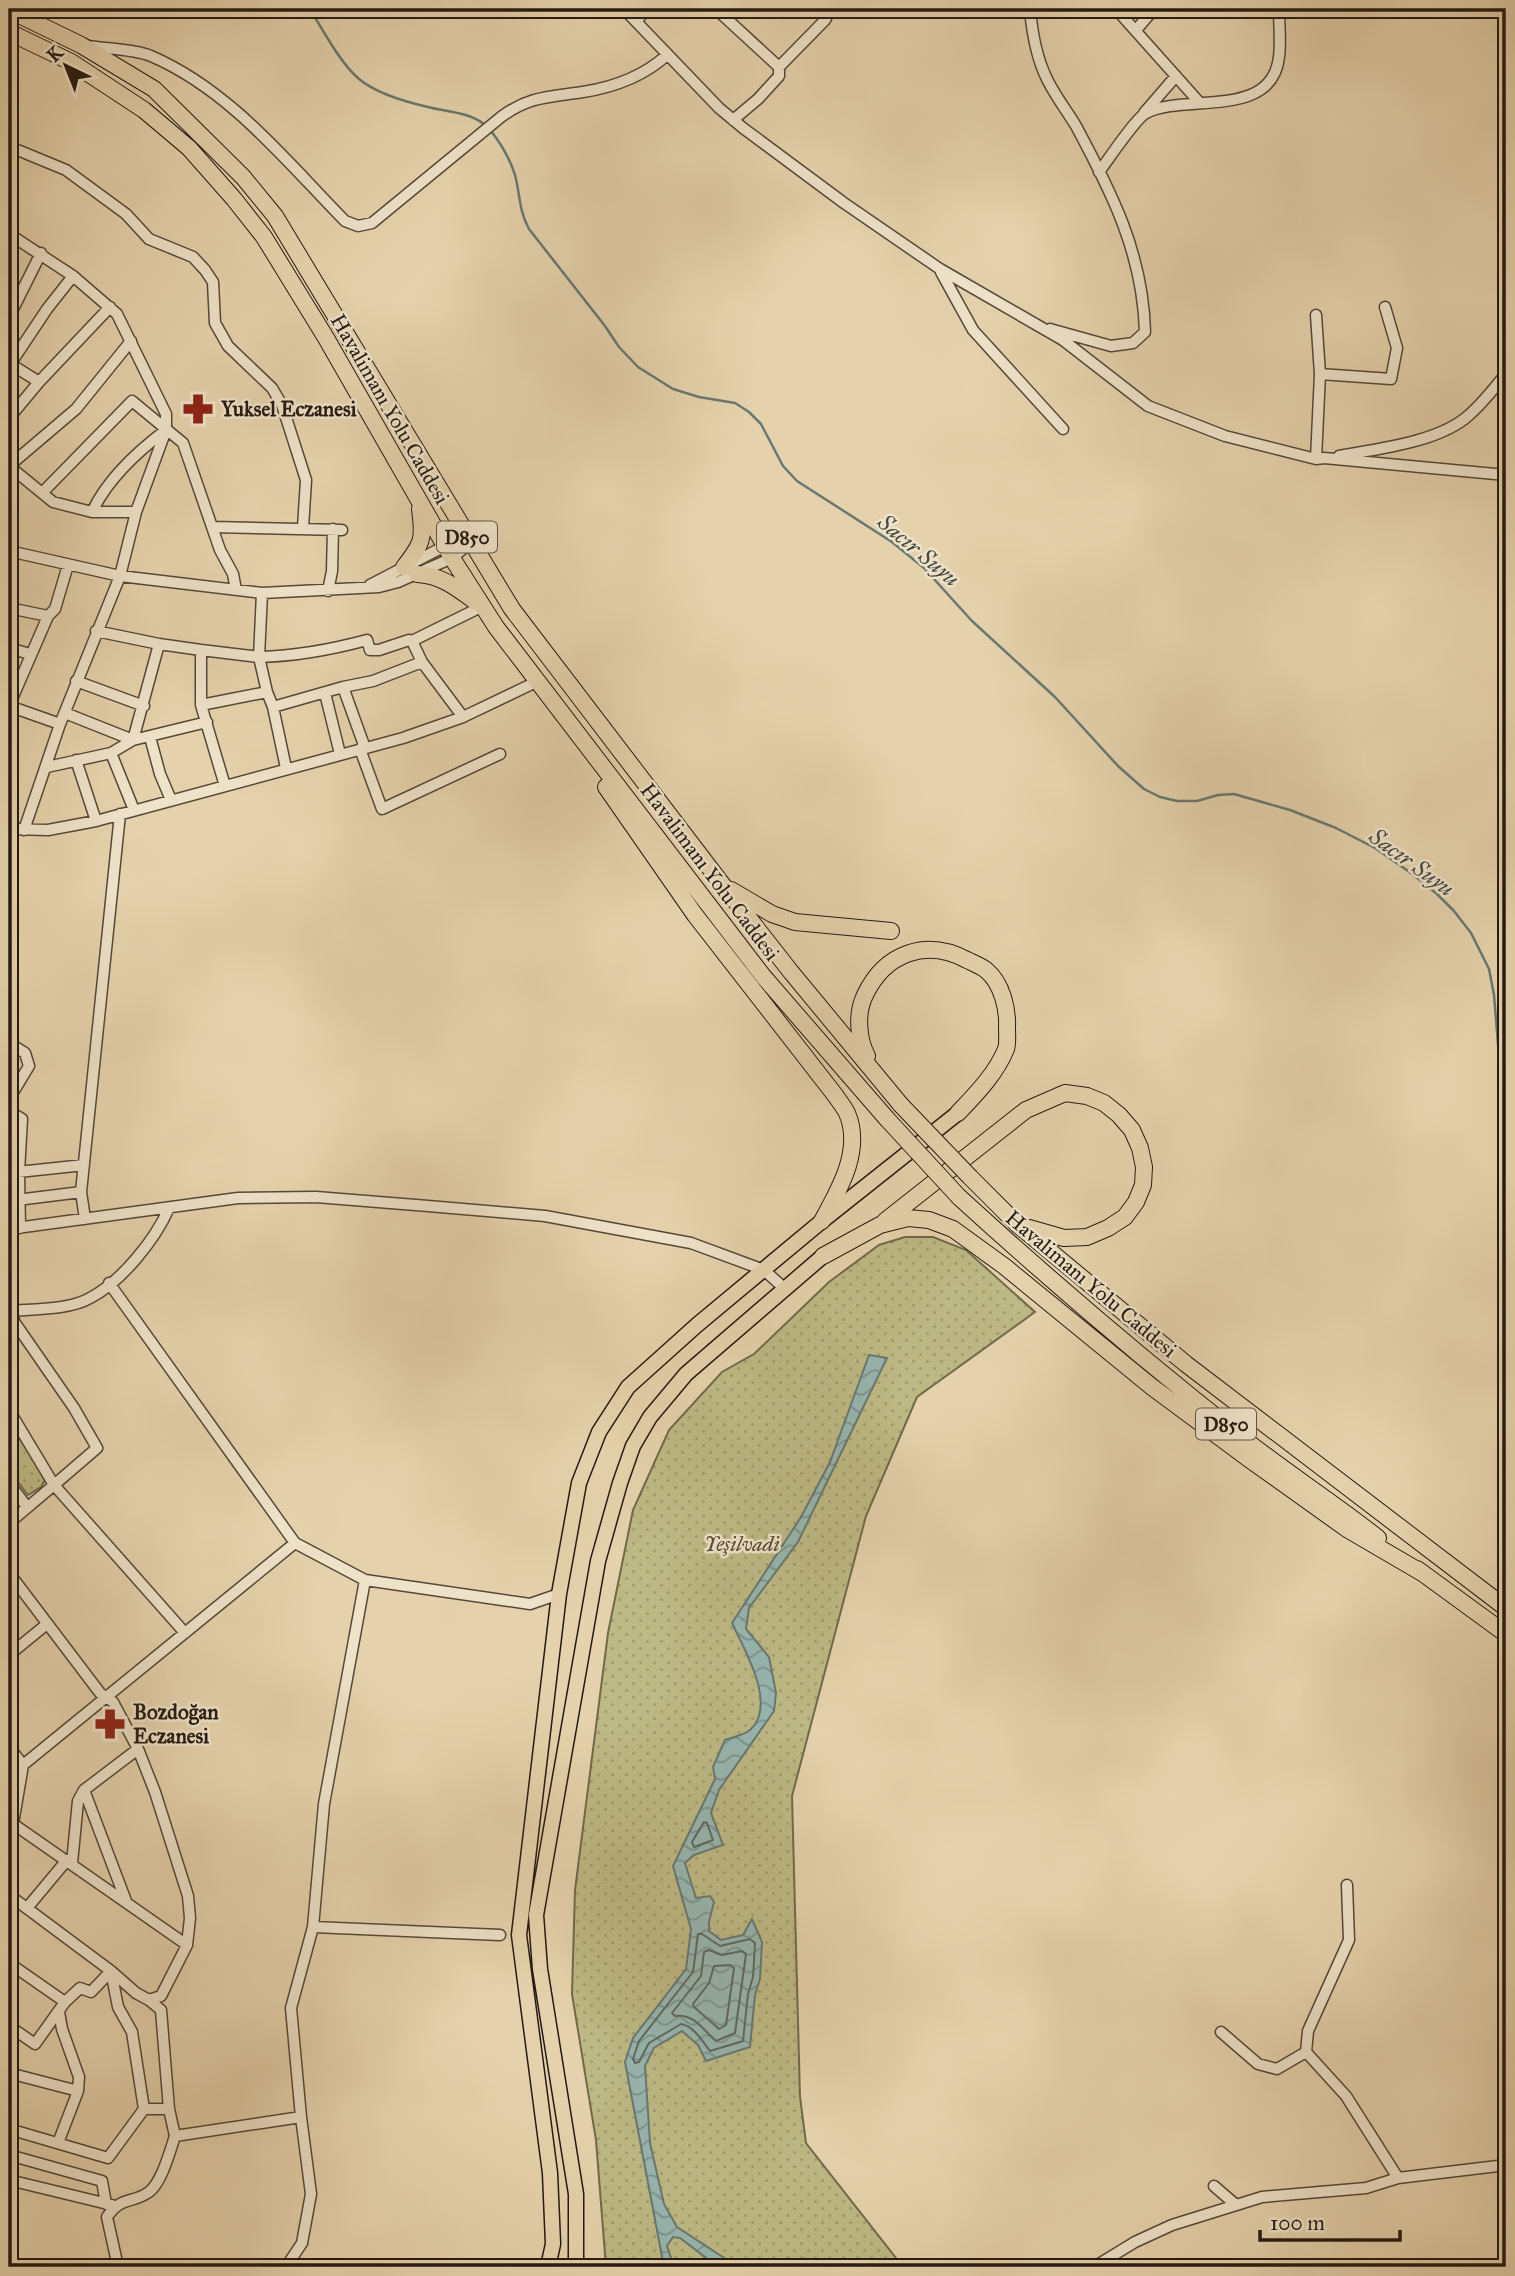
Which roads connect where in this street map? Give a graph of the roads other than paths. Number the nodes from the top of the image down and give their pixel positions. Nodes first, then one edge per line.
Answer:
1 (624, 9) edge
2 (647, 9) edge
3 (716, 9) edge
4 (825, 9) edge
5 (1030, 9) edge
6 (1116, 9) edge
7 (1154, 9) edge
8 (1279, 9) edge
9 (9, 10) edge
10 (636, 21) junction
11 (1136, 30) junction
12 (9, 32) edge
13 (81, 45) junction
14 (667, 55) junction
15 (779, 67) junction
16 (1176, 76) junction
17 (1199, 102) junction
18 (1144, 113) junction
19 (733, 120) junction
20 (9, 149) edge
21 (1099, 172) junction
22 (9, 234) edge
23 (41, 253) junction
24 (940, 269) junction
25 (73, 276) junction
26 (110, 307) junction
27 (1385, 307) dead end
28 (1316, 315) dead end
29 (9, 317) edge
30 (1041, 328) junction
31 (131, 341) junction
32 (9, 364) edge
33 (1320, 373) junction
34 (1506, 374) edge
35 (39, 382) junction
36 (9, 418) edge
37 (1063, 429) dead end
38 (166, 430) junction
39 (1320, 459) junction
40 (9, 469) edge
41 (1506, 475) edge
42 (42, 493) junction
43 (418, 500) junction
44 (92, 512) junction
45 (136, 512) junction
46 (213, 527) junction
47 (303, 528) junction
48 (470, 542) junction
49 (9, 551) edge
50 (449, 552) junction
51 (68, 565) junction
52 (410, 571) junction
53 (120, 576) junction
54 (236, 590) junction
55 (328, 591) junction
56 (262, 593) junction
57 (483, 607) junction
58 (9, 608) edge
59 (48, 616) junction
60 (96, 631) junction
61 (412, 641) junction
62 (159, 644) junction
63 (9, 648) edge
64 (201, 650) junction
65 (30, 654) junction
66 (259, 657) junction
67 (422, 662) junction
68 (76, 681) junction
69 (536, 682) junction
70 (13, 687) edge
71 (344, 687) junction
72 (267, 692) junction
73 (325, 693) junction
74 (201, 705) junction
75 (9, 706) edge
76 (144, 706) junction
77 (273, 707) junction
78 (463, 717) junction
79 (62, 718) junction
80 (207, 722) junction
81 (575, 729) junction
82 (150, 737) junction
83 (133, 740) junction
84 (363, 748) junction
85 (111, 753) junction
86 (340, 754) junction
87 (500, 754) dead end
88 (76, 760) junction
89 (47, 766) junction
90 (285, 768) junction
91 (225, 786) junction
92 (171, 800) junction
93 (134, 810) junction
94 (120, 814) junction
95 (96, 821) junction
96 (16, 830) edge
97 (9, 842) edge
98 (722, 884) junction
99 (891, 931) dead end
100 (9, 1044) edge
101 (878, 1077) junction
102 (9, 1099) edge
103 (9, 1111) edge
104 (958, 1114) joint
105 (84, 1165) junction
106 (14, 1173) edge
107 (82, 1192) junction
108 (14, 1200) edge
109 (169, 1208) junction
110 (85, 1219) junction
111 (822, 1222) junction
112 (880, 1224) junction
113 (1017, 1224) junction
114 (14, 1229) edge
115 (823, 1256) joint
116 (764, 1270) junction
117 (110, 1283) junction
118 (784, 1288) junction
119 (10, 1311) edge
120 (9, 1410) edge
121 (9, 1483) edge
122 (54, 1485) junction
123 (27, 1507) junction
124 (9, 1523) edge
125 (295, 1543) junction
126 (9, 1573) edge
127 (1424, 1574) junction
128 (365, 1580) junction
129 (559, 1594) junction
130 (1506, 1608) edge
131 (47, 1624) junction
132 (185, 1633) junction
133 (1506, 1634) edge
134 (9, 1655) edge
135 (106, 1697) junction
136 (9, 1747) edge
137 (138, 1749) junction
138 (23, 1765) junction
139 (84, 1790) junction
140 (11, 1822) edge
141 (69, 1861) junction
142 (1346, 1885) dead end
143 (9, 1895) edge
144 (126, 1900) junction
145 (27, 1908) junction
146 (313, 1927) junction
147 (500, 1934) dead end
148 (187, 1945) junction
149 (9, 1963) edge
150 (111, 1971) junction
151 (149, 2000) junction
152 (62, 2007) junction
153 (9, 2025) edge
154 (1222, 2032) dead end
155 (1306, 2052) junction
156 (9, 2073) edge
157 (78, 2091) junction
158 (144, 2109) junction
159 (169, 2109) junction
160 (301, 2117) junction
161 (9, 2129) edge
162 (175, 2136) junction
163 (58, 2143) junction
164 (9, 2155) edge
165 (1506, 2165) edge
166 (1398, 2178) junction
167 (9, 2180) edge
168 (1214, 2186) dead end
169 (110, 2205) junction
170 (1237, 2205) junction
171 (1506, 2259) edge
172 (118, 2267) edge
173 (286, 2267) edge
174 (548, 2267) edge
175 (576, 2267) edge
176 (1094, 2267) edge
177 (1500, 2267) edge

1 - 10 street
2 - 10 street
3 - 15 street
4 - 15 street
5 - 21 street
6 - 11 street
7 - 11 street
8 - 17 street
9 - 13 highway, Havalimanı Yolu Caddesi / D850
10 - 14 street
11 - 16 street
12 - 43 highway, Havalimanı Yolu Caddesi / D850
13 - 14 street
13 - 48 highway, Havalimanı Yolu Caddesi / D850
14 - 19 street
15 - 19 street
16 - 17 street
16 - 18 street
17 - 18 street
18 - 21 street
19 - 24 street
20 - 47 street
21 - 30 street
22 - 23 street
23 - 25 street
23 - 29 street
24 - 30 street
24 - 37 street
25 - 26 street
25 - 32 street
26 - 31 street
26 - 35 street
27 - 33 street
28 - 33 street
30 - 39 street
31 - 38 street
31 - 40 street
32 - 35 street
33 - 39 street
34 - 39 street
35 - 36 street
38 - 42 street
38 - 44 street
38 - 45 street
38 - 46 street
39 - 41 street
40 - 42 street
42 - 44 street
43 - 50 highway, Havalimanı Yolu Caddesi / D850
43 - 52 highway
44 - 45 street
45 - 53 street
46 - 47 street
46 - 54 street
47 - 55 street
48 - 50 street
48 - 98 highway, Havalimanı Yolu Caddesi / D850
49 - 51 street
50 - 52 street
50 - 57 highway, Havalimanı Yolu Caddesi / D850
51 - 53 street
51 - 59 street
52 - 55 street
52 - 57 highway
53 - 54 street
53 - 60 street
54 - 56 street
55 - 56 street
56 - 66 street
57 - 61 street
57 - 69 highway, Havalimanı Yolu Caddesi / D850
58 - 59 street
59 - 65 street
60 - 62 street
60 - 68 street
61 - 66 street
61 - 67 street
62 - 64 street
62 - 76 street
63 - 65 street
64 - 66 street
64 - 74 street
65 - 70 street
66 - 72 street
67 - 71 street
67 - 78 street
68 - 76 street
68 - 79 street
69 - 78 street
69 - 81 highway, Havalimanı Yolu Caddesi / D850
70 - 75 street
71 - 73 street
71 - 84 street
72 - 74 street
72 - 77 street
73 - 77 street
73 - 86 street
74 - 80 street
75 - 79 street
76 - 83 street
77 - 90 street
78 - 84 street
79 - 83 street
79 - 89 street
80 - 82 street
80 - 91 street
81 - 111 highway
81 - 127 highway, Havalimanı Yolu Caddesi / D850, bridge
82 - 83 street
82 - 92 street
83 - 85 street
84 - 86 street
84 - 87 street
85 - 88 street
85 - 93 street
86 - 90 street
88 - 89 street
88 - 95 street
89 - 96 street
90 - 91 street
91 - 92 street
92 - 93 street
93 - 94 street
94 - 95 street
94 - 105 street
95 - 96 street
96 - 97 street
98 - 99 highway
98 - 101 highway, Havalimanı Yolu Caddesi / D850
100 - 102 street
101 - 104 highway
101 - 113 highway, Havalimanı Yolu Caddesi / D850, bridge
103 - 106 street
104 - 111 main road
105 - 106 street
105 - 107 street
106 - 108 street
107 - 108 street
107 - 110 street
108 - 114 street
109 - 110 street
109 - 116 street
109 - 117 street
110 - 114 street
111 - 116 main road
112 - 113 highway
112 - 115 highway
112 - 127 highway
113 - 130 highway, Havalimanı Yolu Caddesi / D850
115 - 118 main road
116 - 118 street
116 - 129 main road
117 - 119 street
117 - 125 street
118 - 175 main road
119 - 122 street
120 - 122 street
121 - 123 street
122 - 123 street
122 - 132 street
123 - 124 street
125 - 128 street
125 - 132 street
126 - 131 street
127 - 133 highway, Havalimanı Yolu Caddesi / D850
128 - 129 street
128 - 146 street
129 - 174 main road
131 - 134 street
131 - 135 street
132 - 135 street
135 - 137 street
135 - 138 street
136 - 138 street
137 - 139 street
137 - 148 street
138 - 140 street
139 - 141 street
139 - 144 street
140 - 141 street
141 - 144 street
141 - 145 street
142 - 155 street
143 - 145 street
144 - 148 street
145 - 150 street
146 - 147 street
146 - 160 street
148 - 151 street
149 - 152 street
150 - 151 street
150 - 152 street
150 - 158 street
151 - 159 street
152 - 153 street
152 - 157 street
154 - 155 street
155 - 166 street
156 - 157 street
157 - 163 street
158 - 159 street
158 - 163 street
159 - 162 street
160 - 162 street
160 - 173 street
161 - 163 street
162 - 169 street
164 - 169 street
165 - 166 street
166 - 170 street
167 - 169 street
168 - 170 street
169 - 172 street
170 - 176 street
171 - 177 street

